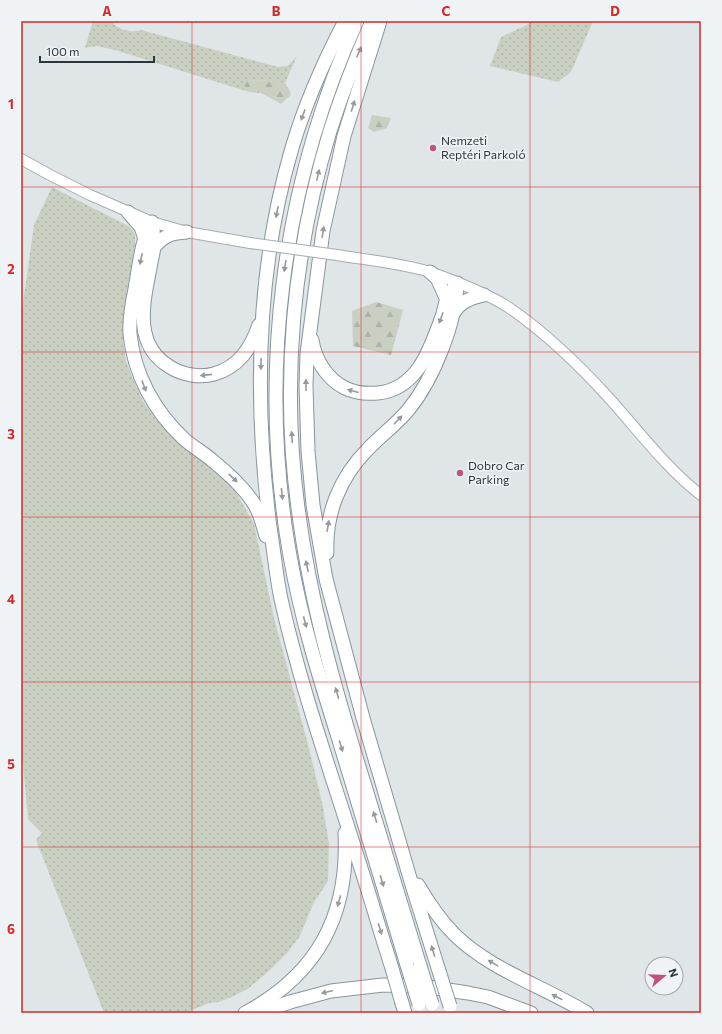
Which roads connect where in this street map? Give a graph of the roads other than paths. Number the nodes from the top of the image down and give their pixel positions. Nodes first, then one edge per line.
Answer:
1 (345, 21) edge
2 (357, 21) edge
3 (372, 21) edge
4 (380, 21) edge
5 (21, 159) edge
6 (128, 212) junction
7 (152, 222) junction
8 (187, 232) junction
9 (149, 243) junction
10 (430, 272) junction
11 (457, 283) junction
12 (484, 295) junction
13 (447, 300) junction
14 (263, 311) junction
15 (453, 314) junction
16 (310, 326) junction
17 (701, 495) edge
18 (275, 560) junction
19 (326, 579) junction
20 (342, 812) junction
21 (399, 837) junction
22 (414, 965) junction
23 (404, 1008) edge
24 (427, 1008) edge
25 (451, 1009) edge
26 (245, 1013) edge
27 (259, 1013) edge
28 (531, 1013) edge
29 (587, 1013) edge

1 -> 14 highway
2 -> 22 highway
22 -> 3 highway
16 -> 4 highway
5 - 6 main road
6 - 7 main road
6 - 9 highway
7 - 8 main road
7 - 9 highway
8 - 9 highway
8 - 10 main road, bridge
14 -> 9 highway
9 -> 18 highway
10 - 11 main road
10 - 13 highway
11 - 12 main road
11 - 13 highway
11 - 15 highway
12 - 15 highway
12 - 17 main road
13 -> 16 highway
14 -> 18 highway
19 -> 15 highway
19 -> 16 highway
18 - 20 highway
19 - 21 highway
20 -> 23 highway, bridge
20 -> 26 highway
25 -> 21 highway, bridge
29 -> 21 highway
22 - 24 highway, bridge
28 -> 27 highway

